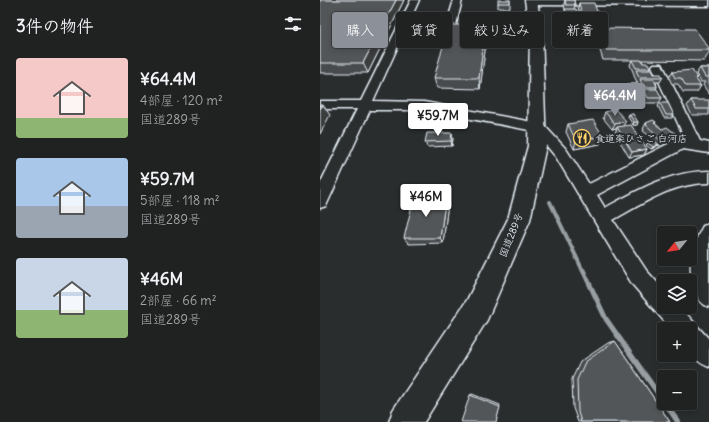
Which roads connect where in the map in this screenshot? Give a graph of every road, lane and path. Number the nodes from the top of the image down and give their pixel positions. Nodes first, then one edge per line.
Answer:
1 (415, 0) edge
2 (458, 0) edge
3 (531, 1) edge
4 (632, 1) edge
5 (673, 1) edge
6 (709, 3) edge
7 (409, 12) edge
8 (533, 12) edge
9 (452, 22) edge
10 (396, 40) edge
11 (536, 48) edge
12 (658, 66) dead end
13 (320, 105) edge
14 (365, 106) junction
15 (538, 127) junction
16 (702, 146) edge
17 (709, 177) edge
18 (586, 193) junction
19 (320, 201) edge
20 (602, 218) junction
21 (709, 232) edge
22 (657, 297) edge
23 (709, 297) edge
24 (672, 314) edge
25 (679, 322) edge
26 (697, 342) edge
27 (709, 356) edge
28 (405, 422) edge

1 - 7 street
2 - 9 street
3 - 4 street
3 - 8 highway, 国道289号
4 - 5 street
5 - 6 street
10 - 14 street
11 - 15 highway, 国道289号
12 - 16 street
13 - 14 street
14 - 15 street
14 - 19 street
15 - 18 street
15 - 28 highway, 国道289号
16 - 18 street
17 - 20 street
18 - 20 street
20 - 22 street
21 - 23 street
24 - 25 street
26 - 27 street

